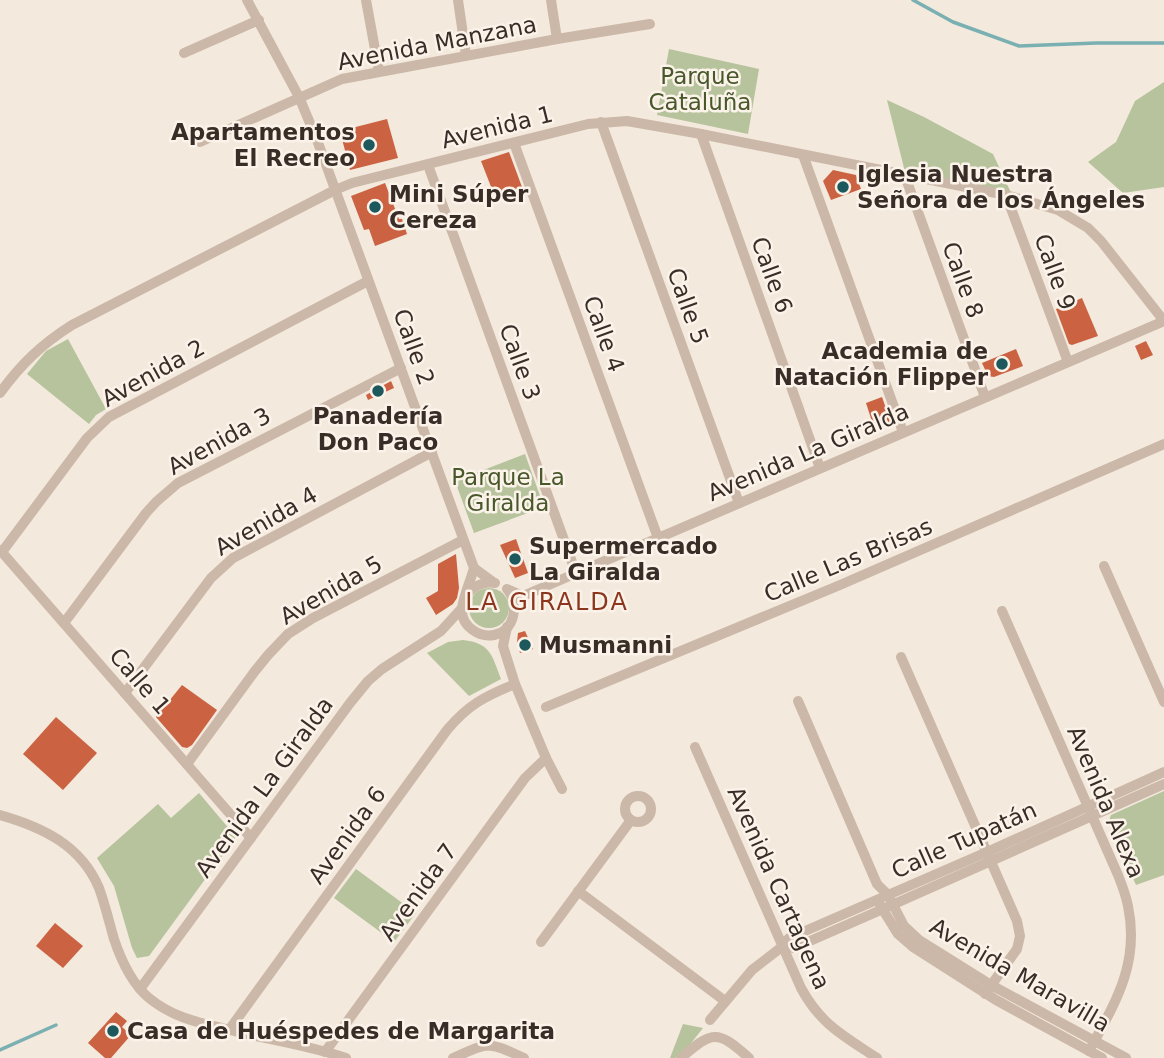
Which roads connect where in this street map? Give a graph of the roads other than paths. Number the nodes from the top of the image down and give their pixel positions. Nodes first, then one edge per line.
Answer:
1 (247, 0) edge
2 (366, 0) edge
3 (458, 0) edge
4 (551, 0) edge
5 (259, 20) junction
6 (650, 24) dead end
7 (556, 39) junction
8 (184, 53) dead end
9 (466, 55) junction
10 (379, 71) junction
11 (299, 97) junction
12 (600, 122) junction
13 (701, 134) junction
14 (200, 142) dead end
15 (514, 143) junction
16 (803, 155) junction
17 (428, 165) junction
18 (905, 176) junction
19 (335, 190) junction
20 (1006, 195) junction
21 (368, 281) junction
22 (1164, 321) edge
23 (1068, 362) junction
24 (401, 368) junction
25 (0, 393) edge
26 (985, 397) junction
27 (903, 432) junction
28 (1164, 444) edge
29 (432, 452) junction
30 (820, 468) junction
31 (739, 503) junction
32 (657, 538) junction
33 (463, 540) junction
34 (1, 551) edge
35 (1104, 566) dead end
36 (474, 568) junction
37 (576, 573) junction
38 (493, 582) junction
39 (507, 589) junction
40 (467, 594) junction
41 (523, 596) junction
42 (462, 608) junction
43 (515, 611) junction
44 (1002, 611) dead end
45 (64, 623) junction
46 (507, 627) junction
47 (470, 628) junction
48 (441, 631) junction
49 (487, 635) junction
50 (503, 646) junction
51 (901, 657) dead end
52 (515, 684) junction
53 (125, 693) junction
54 (797, 701) dead end
55 (1164, 702) edge
56 (546, 707) dead end
57 (695, 747) dead end
58 (546, 758) junction
59 (187, 764) junction
60 (1164, 772) edge
61 (1164, 784) edge
62 (562, 789) dead end
63 (1090, 811) junction
64 (0, 815) edge
65 (631, 820) dead end
66 (251, 838) junction
67 (989, 857) junction
68 (578, 891) junction
69 (885, 902) junction
70 (541, 942) dead end
71 (783, 946) junction
72 (140, 989) junction
73 (988, 990) junction
74 (725, 1001) junction
75 (710, 1020) dead end
76 (229, 1030) junction
77 (1092, 1046) junction
78 (325, 1052) junction
79 (346, 1058) edge
80 (453, 1058) edge
81 (524, 1058) edge
82 (681, 1058) edge
83 (748, 1058) edge
84 (877, 1058) edge
85 (1102, 1058) edge
86 (1126, 1058) edge

1 - 5 street, Calle 2
2 - 10 street
3 - 9 street
4 - 7 street
5 - 8 street
5 - 11 street, Calle 2
6 - 7 street, Avenida Manzana
7 - 9 street, Avenida Manzana
9 - 10 street, Avenida Manzana
10 - 11 street, Avenida Manzana
11 - 14 street, Avenida Manzana
11 - 19 street, Calle 2
12 - 13 street, Avenida 1
12 - 15 street, Avenida 1
12 - 31 street, Calle 5
13 - 16 street, Avenida 1
13 - 30 street, Calle 6
15 - 17 street, Avenida 1
15 - 32 street, Calle 4
16 - 18 street, Avenida 1
16 - 27 street
17 - 19 street, Avenida 1
17 - 37 street, Calle 3
18 - 20 street, Avenida 1
18 - 26 street, Calle 8
19 - 21 street, Calle 2
19 - 25 street, Avenida 1
20 - 22 street, Avenida 1
20 - 23 street, Calle 9
21 - 24 street, Calle 2
21 - 34 street, Avenida 2
22 - 23 street, Avenida La Giralda
23 - 26 street, Avenida La Giralda
24 - 29 street, Calle 2
24 - 45 street, Avenida 3
26 - 27 street, Avenida La Giralda
27 - 30 street, Avenida La Giralda
28 - 56 street, Calle Las Brisas
29 - 33 street, Calle 2
29 - 53 street, Avenida 4
30 - 31 street, Avenida La Giralda
31 - 32 street, Avenida La Giralda
32 - 37 street, Avenida La Giralda
33 - 36 street, Calle 2
33 - 59 street, Avenida 5
34 - 45 street, Calle 1
35 - 55 street
36 - 38 street
36 - 40 street
37 - 41 street, Avenida La Giralda
38 - 39 street
38 - 40 street
39 - 41 street
39 - 43 street
40 - 42 street
41 - 43 street
42 - 47 street
42 - 48 street, Avenida La Giralda
43 - 46 street
44 - 63 street, Avenida Alexa
45 - 53 street, Calle 1
46 - 49 street
46 - 50 street
47 - 48 street, Avenida La Giralda
47 - 49 street
48 - 66 street, Avenida La Giralda
49 - 50 street
50 - 52 street
51 - 67 street
52 - 58 street
52 - 76 street, Avenida 6
53 - 59 street, Calle 1
54 - 69 street, Avenida Maravilla
57 - 71 street, Avenida Cartagena
58 - 62 street
58 - 78 street, Avenida 7
59 - 66 street, Calle 1
60 - 63 street, Calle Tupatán
61 - 63 street, Calle Tupatán
63 - 67 street, Calle Tupatán
63 - 77 street, Avenida Alexa
64 - 72 street
65 - 68 street
66 - 72 street, Avenida La Giralda
67 - 69 street, Calle Tupatán
67 - 73 street
68 - 70 street
68 - 74 street
69 - 71 street, Calle Tupatán
69 - 73 street, Avenida Maravilla
71 - 74 street, Calle Tupatán
71 - 84 street, Avenida Cartagena
72 - 76 street
73 - 77 street, Avenida Maravilla
74 - 75 street, Calle Tupatán
76 - 78 street
77 - 85 street, Avenida Maravilla
77 - 86 street, Avenida Maravilla
78 - 79 street
80 - 81 street
82 - 83 street

